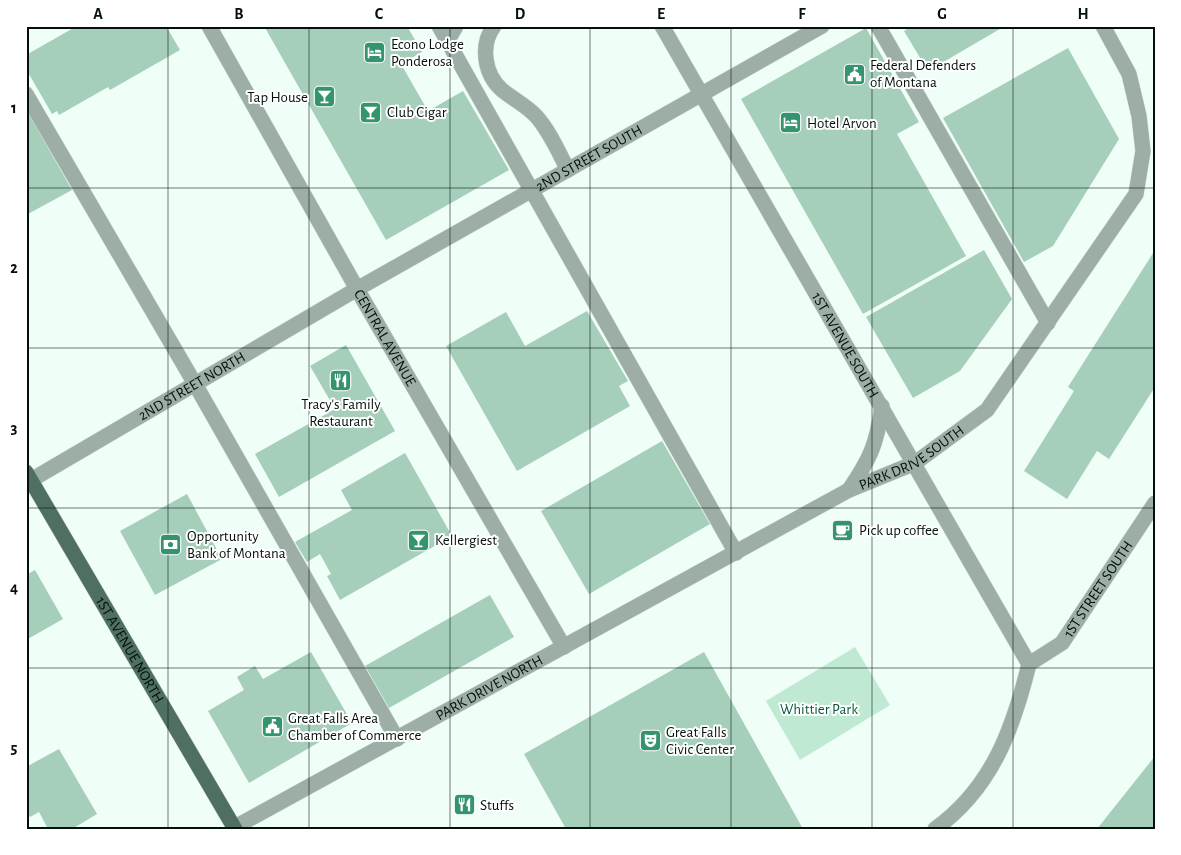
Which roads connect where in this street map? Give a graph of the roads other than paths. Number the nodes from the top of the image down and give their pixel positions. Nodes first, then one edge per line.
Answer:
1 (209, 26) edge
2 (438, 26) edge
3 (456, 26) edge
4 (494, 26) edge
5 (662, 26) edge
6 (822, 26) edge
7 (878, 26) edge
8 (1103, 26) edge
9 (447, 42) junction
10 (26, 94) edge
11 (701, 95) junction
12 (568, 170) junction
13 (531, 191) junction
14 (357, 290) junction
15 (1048, 323) junction
16 (195, 384) junction
17 (882, 406) junction
18 (915, 463) junction
19 (28, 478) edge
20 (849, 490) junction
21 (1155, 503) edge
22 (736, 552) junction
23 (564, 647) junction
24 (1029, 664) junction
25 (397, 739) junction
26 (234, 828) edge
27 (935, 829) edge

1 - 14 street, CENTRAL AVENUE
2 - 9 street
3 - 9 street
4 - 12 street
5 - 11 street, 1ST AVENUE SOUTH
6 - 11 street, 2ND STREET SOUTH
7 - 15 street
8 - 15 street, PARK DRIVE SOUTH
9 - 13 street
10 - 16 street
11 - 12 street, 2ND STREET SOUTH
11 - 17 street, 1ST AVENUE SOUTH
12 - 13 street, 2ND STREET SOUTH
13 - 14 street, 2ND STREET SOUTH
13 - 22 street
14 - 16 street, 2ND STREET NORTH
14 - 23 street, CENTRAL AVENUE
15 - 18 street, PARK DRIVE SOUTH
16 - 19 street, 2ND STREET NORTH
16 - 25 street
17 - 18 street, 1ST AVENUE SOUTH
17 - 20 street
18 - 20 street, PARK DRIVE SOUTH
18 - 24 street, 1ST AVENUE SOUTH
19 - 26 main road, 1ST AVENUE NORTH
20 - 22 street, PARK DRIVE SOUTH
21 - 24 street, 1ST STREET SOUTH
22 - 23 street, PARK DRIVE SOUTH
23 - 25 street, PARK DRIVE NORTH
24 - 27 street
25 - 26 street, PARK DRIVE NORTH

